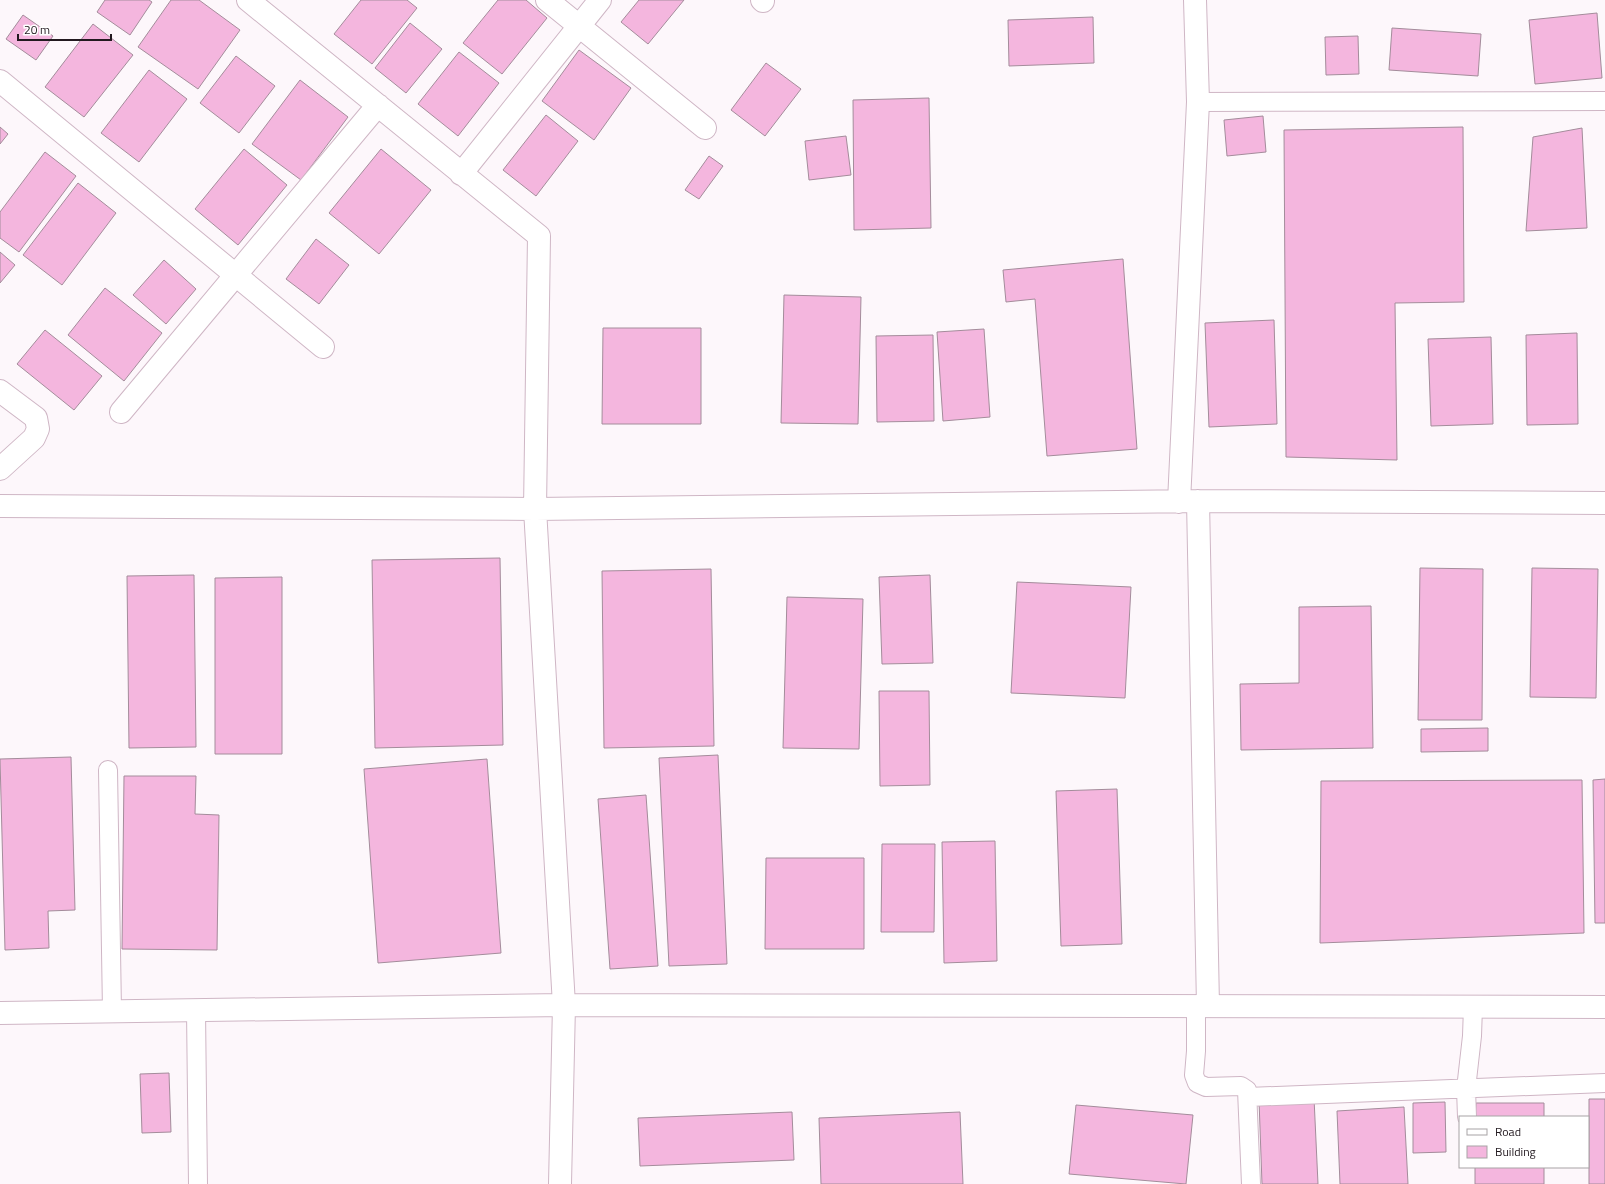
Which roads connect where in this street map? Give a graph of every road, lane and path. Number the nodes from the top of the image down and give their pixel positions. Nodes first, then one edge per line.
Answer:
1 (248, 0) edge
2 (547, 0) edge
3 (600, 0) edge
4 (1195, 0) edge
5 (579, 26) junction
6 (0, 81) edge
7 (1605, 101) edge
8 (1198, 102) junction
9 (378, 105) junction
10 (705, 128) dead end
11 (461, 174) junction
12 (236, 275) junction
13 (323, 347) dead end
14 (0, 391) edge
15 (121, 412) dead end
16 (0, 469) edge
17 (1188, 501) junction
18 (1605, 503) edge
19 (0, 506) edge
20 (535, 509) junction
21 (108, 770) dead end
22 (564, 1005) junction
23 (1202, 1006) junction
24 (1473, 1007) junction
25 (1605, 1007) edge
26 (196, 1010) junction
27 (112, 1011) junction
28 (0, 1012) edge
29 (1605, 1083) edge
30 (1466, 1089) junction
31 (1248, 1097) junction
32 (1467, 1116) edge
33 (198, 1184) edge
34 (560, 1184) edge
35 (1252, 1184) edge

1 - 9 street
2 - 5 street
3 - 5 street
4 - 8 street
5 - 10 street
5 - 11 street
6 - 12 street
7 - 8 lane
8 - 17 street
9 - 11 street
9 - 12 street
11 - 20 street
12 - 13 street
12 - 15 street
14 - 16 street
17 - 18 street
17 - 20 street
17 - 23 street
19 - 20 street
20 - 22 street
21 - 27 lane
22 - 23 street
22 - 26 street
22 - 34 street
23 - 24 street
23 - 31 lane
24 - 25 street
24 - 30 lane
26 - 27 street
26 - 33 lane
27 - 28 street
29 - 30 lane
30 - 31 lane
30 - 32 lane
31 - 35 lane

